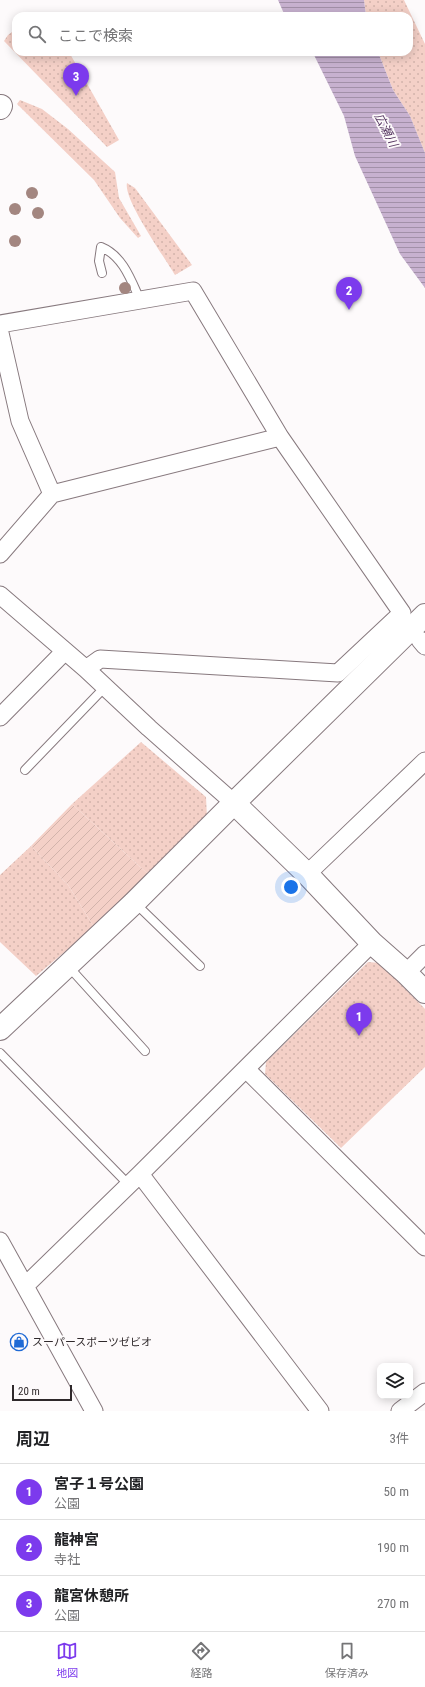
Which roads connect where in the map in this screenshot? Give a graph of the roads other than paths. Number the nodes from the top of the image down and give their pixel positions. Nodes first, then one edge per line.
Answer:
1 (102, 274) dead end
2 (140, 300) junction
3 (0, 324) edge
4 (0, 333) edge
5 (280, 436) junction
6 (52, 494) junction
7 (0, 554) edge
8 (0, 595) edge
9 (425, 615) edge
10 (65, 651) junction
11 (86, 669) junction
12 (105, 687) junction
13 (0, 717) edge
14 (425, 760) edge
15 (25, 770) dead end
16 (234, 803) junction
17 (307, 874) junction
18 (134, 903) junction
19 (372, 944) junction
20 (425, 954) edge
21 (67, 966) junction
22 (200, 966) dead end
23 (406, 973) junction
24 (425, 992) edge
25 (0, 1029) edge
26 (145, 1051) dead end
27 (0, 1053) edge
28 (246, 1069) junction
29 (134, 1180) junction
30 (0, 1241) edge
31 (425, 1247) edge
32 (25, 1286) junction
33 (425, 1392) edge
34 (407, 1409) edge
35 (94, 1411) edge
36 (320, 1411) edge

1 - 2 lane
2 - 3 street
2 - 5 street
4 - 6 street
5 - 6 street
5 - 11 street
6 - 7 street
8 - 10 street
9 - 16 street
10 - 11 street
10 - 13 street
11 - 12 street
12 - 15 lane
12 - 16 street
14 - 17 street
16 - 17 street
16 - 18 street
17 - 19 street
18 - 21 street
18 - 22 lane
19 - 23 street
19 - 28 street
20 - 23 street
21 - 25 street
21 - 26 lane
23 - 24 street
27 - 29 lane
28 - 29 street
28 - 31 street
29 - 32 street
29 - 36 street
30 - 32 street
32 - 35 street
33 - 34 street

